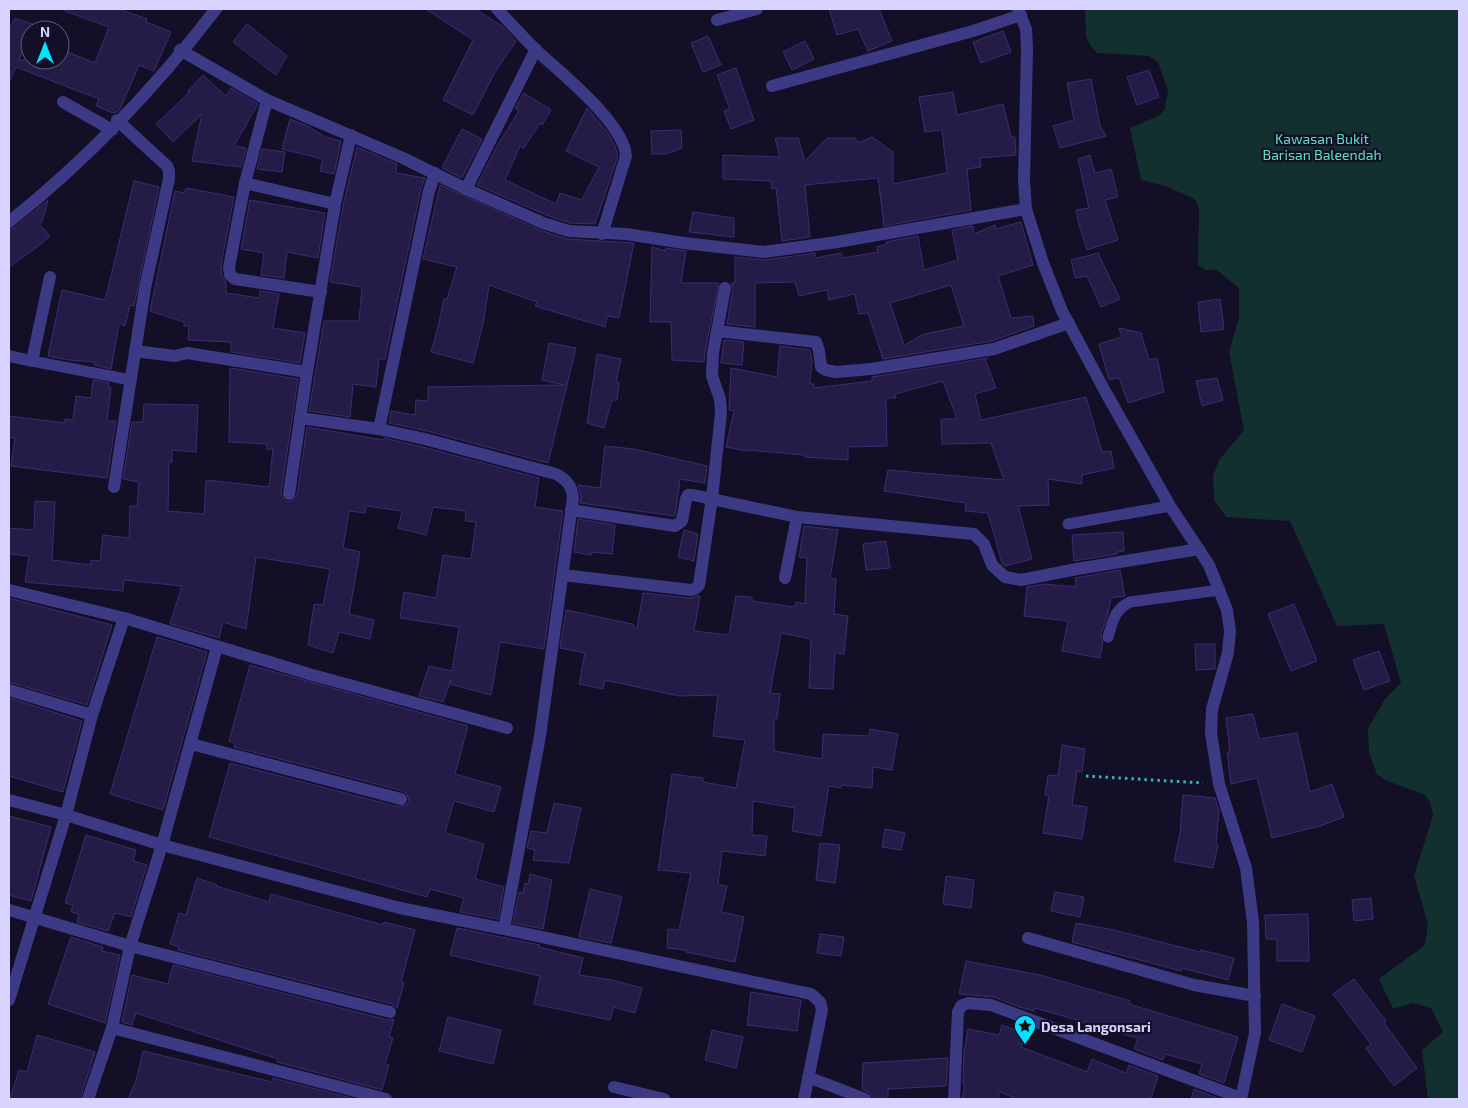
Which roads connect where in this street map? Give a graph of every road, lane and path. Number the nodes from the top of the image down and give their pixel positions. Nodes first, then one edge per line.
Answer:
1 (216, 9) edge
2 (497, 9) edge
3 (757, 9) edge
4 (1020, 12) edge
5 (717, 20) dead end
6 (536, 49) junction
7 (182, 52) junction
8 (772, 86) dead end
9 (267, 100) junction
10 (63, 102) dead end
11 (116, 126) junction
12 (351, 135) junction
13 (435, 173) junction
14 (245, 182) junction
15 (466, 189) junction
16 (336, 204) junction
17 (1026, 209) junction
18 (9, 222) edge
19 (602, 234) junction
20 (50, 276) dead end
21 (724, 288) dead end
22 (321, 292) junction
23 (1069, 323) junction
24 (717, 331) junction
25 (135, 351) junction
26 (9, 356) edge
27 (32, 361) junction
28 (307, 372) junction
29 (131, 380) junction
30 (300, 418) junction
31 (379, 429) junction
32 (114, 486) dead end
33 (289, 494) dead end
34 (712, 498) junction
35 (1170, 506) junction
36 (571, 510) junction
37 (797, 517) junction
38 (1068, 524) dead end
39 (1199, 549) junction
40 (563, 575) junction
41 (786, 578) dead end
42 (9, 590) edge
43 (1220, 590) junction
44 (124, 618) junction
45 (1108, 636) dead end
46 (218, 647) junction
47 (9, 690) edge
48 (92, 715) junction
49 (507, 728) dead end
50 (191, 744) junction
51 (1086, 776) dead end
52 (1219, 784) junction
53 (401, 799) dead end
54 (9, 800) edge
55 (66, 815) junction
56 (162, 845) junction
57 (9, 910) edge
58 (34, 918) junction
59 (504, 929) junction
60 (1028, 938) dead end
61 (130, 946) junction
62 (1255, 996) junction
63 (9, 1000) edge
64 (390, 1012) dead end
65 (112, 1028) junction
66 (808, 1077) junction
67 (614, 1087) dead end
68 (88, 1099) edge
69 (386, 1099) edge
70 (664, 1099) edge
71 (804, 1099) edge
72 (865, 1099) edge
73 (954, 1099) edge
74 (1241, 1099) edge

1 - 7 street
2 - 6 street
3 - 5 street
4 - 8 street
4 - 17 street
6 - 15 street
6 - 19 street
7 - 9 street
7 - 11 street
9 - 12 street
9 - 14 street
10 - 11 street
11 - 18 street
11 - 25 street
12 - 13 street
12 - 16 street
13 - 15 street
13 - 31 street
14 - 16 street
14 - 22 street
15 - 19 street
16 - 22 street
17 - 19 street
17 - 23 street
20 - 27 street
21 - 24 street
22 - 28 street
23 - 24 street
23 - 35 street
24 - 34 street
25 - 28 street
25 - 29 street
26 - 27 street
27 - 29 lane
28 - 30 street
29 - 32 street
30 - 31 street
30 - 33 street
31 - 36 street
34 - 36 street
34 - 37 street
34 - 40 street
35 - 38 lane
35 - 39 street
36 - 40 street
37 - 39 street
37 - 41 street
39 - 43 street
40 - 59 street
42 - 44 street
43 - 45 lane
43 - 52 street
44 - 46 street
44 - 48 street
46 - 49 street
46 - 50 street
47 - 48 street
48 - 55 street
50 - 53 street
50 - 56 street
51 - 52 path
52 - 62 street
54 - 55 street
55 - 56 street
55 - 58 street
56 - 59 street
56 - 61 street
57 - 58 street
58 - 61 street
58 - 63 street
59 - 66 street
60 - 62 street
61 - 64 street
61 - 65 street
62 - 74 street
65 - 68 street
65 - 69 street
66 - 71 street
66 - 72 street
67 - 70 street
73 - 74 street

